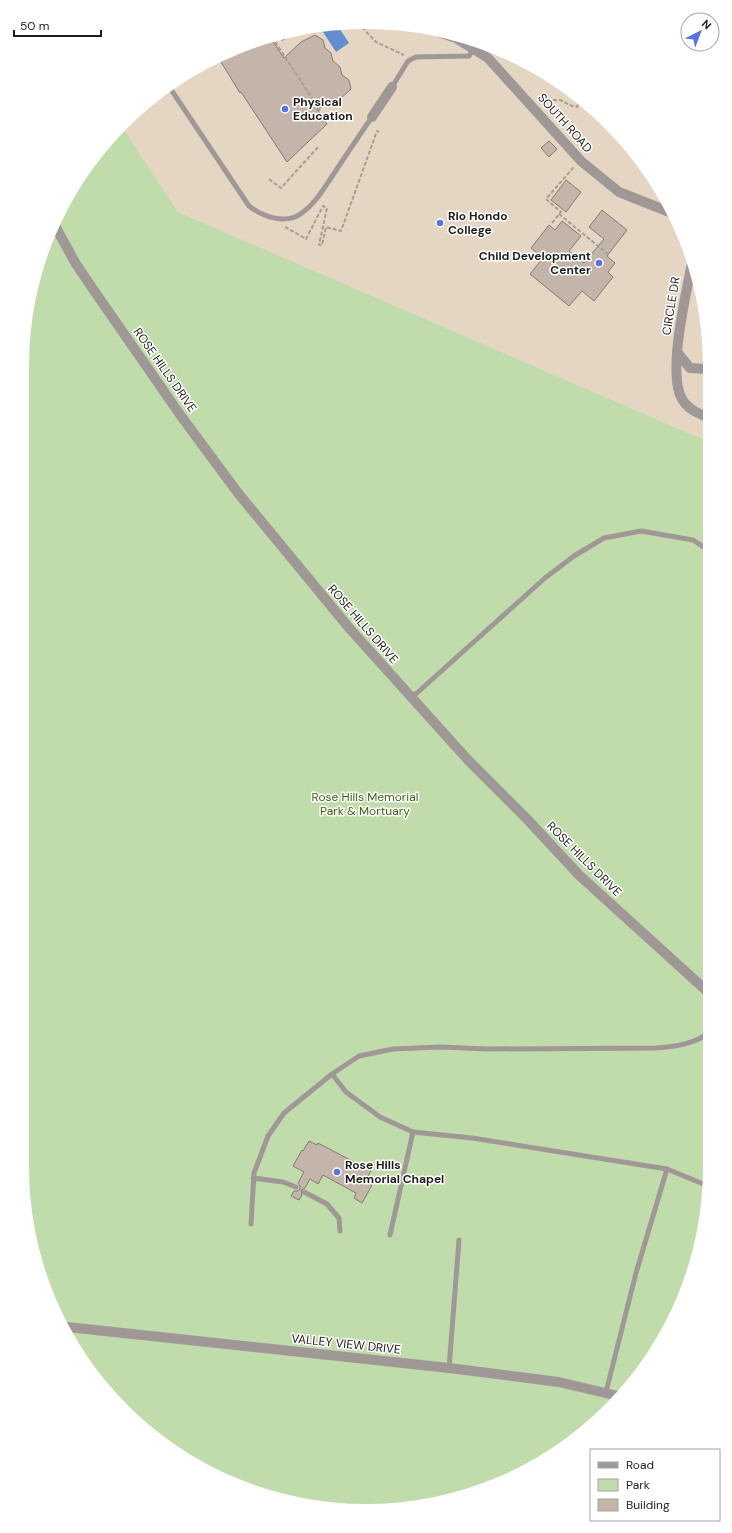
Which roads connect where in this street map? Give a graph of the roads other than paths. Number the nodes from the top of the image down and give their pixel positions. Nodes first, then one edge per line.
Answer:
1 (466, 44) edge
2 (473, 49) junction
3 (392, 87) joint
4 (172, 91) edge
5 (372, 116) joint
6 (664, 210) edge
7 (58, 231) edge
8 (691, 275) edge
9 (677, 352) junction
10 (703, 369) edge
11 (703, 415) edge
12 (703, 547) edge
13 (410, 697) junction
14 (703, 988) edge
15 (703, 1037) edge
16 (332, 1074) junction
17 (413, 1132) junction
18 (667, 1169) junction
19 (253, 1178) junction
20 (702, 1184) edge
21 (296, 1188) dead end
22 (304, 1192) dead end
23 (251, 1224) dead end
24 (340, 1231) dead end
25 (390, 1235) dead end
26 (459, 1240) dead end
27 (70, 1327) edge
28 (449, 1368) junction
29 (606, 1392) junction
30 (614, 1394) edge

1 - 2 street, SOUTH ROAD
2 - 3 lane
2 - 6 street, SOUTH ROAD
3 - 5 street
4 - 5 lane
7 - 13 street, ROSE HILLS DRIVE
8 - 9 street, CIRCLE DR
9 - 10 street
9 - 11 street, CIRCLE DR
12 - 13 lane
13 - 14 street, ROSE HILLS DRIVE
15 - 16 lane
16 - 17 lane
16 - 19 lane
17 - 18 lane
17 - 25 lane
18 - 20 lane
18 - 29 lane
19 - 21 lane
19 - 23 lane
22 - 24 lane
26 - 28 lane
27 - 28 street, VALLEY VIEW DRIVE
28 - 29 street, VALLEY VIEW DRIVE
29 - 30 street, VALLEY VIEW DRIVE

